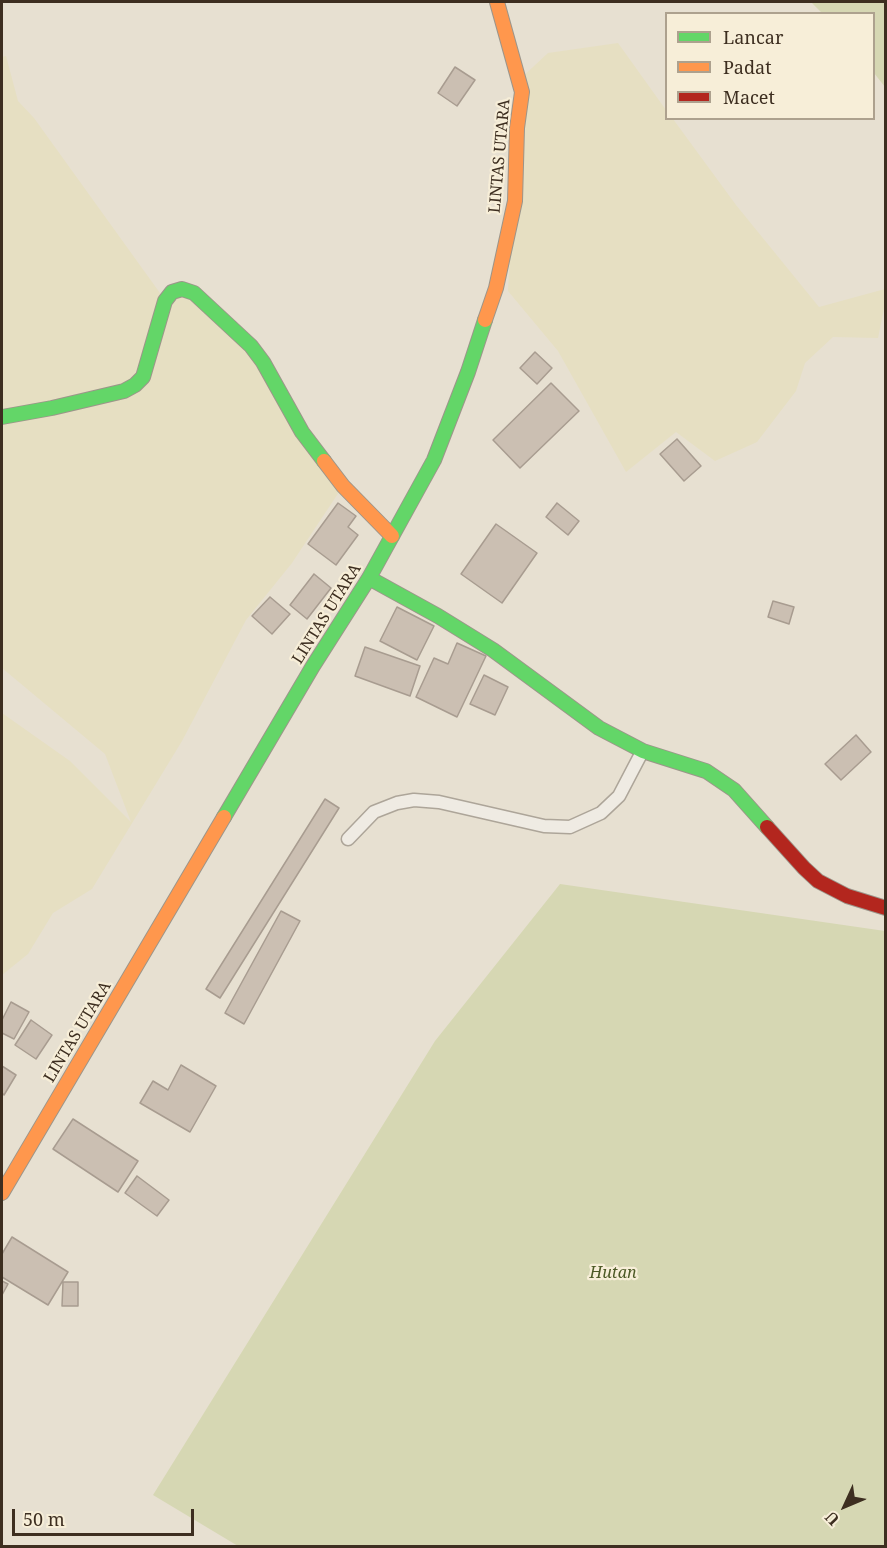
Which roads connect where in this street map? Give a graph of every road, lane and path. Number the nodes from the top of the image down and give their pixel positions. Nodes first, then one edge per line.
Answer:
1 (497, 2) edge
2 (2, 417) edge
3 (392, 536) junction
4 (369, 578) junction
5 (643, 751) junction
6 (348, 839) dead end
7 (885, 908) edge
8 (2, 1193) edge

1 - 3 street, LINTAS UTARA
2 - 3 street
3 - 4 street, LINTAS UTARA
4 - 5 street
4 - 8 street, LINTAS UTARA
5 - 6 lane
5 - 7 street

